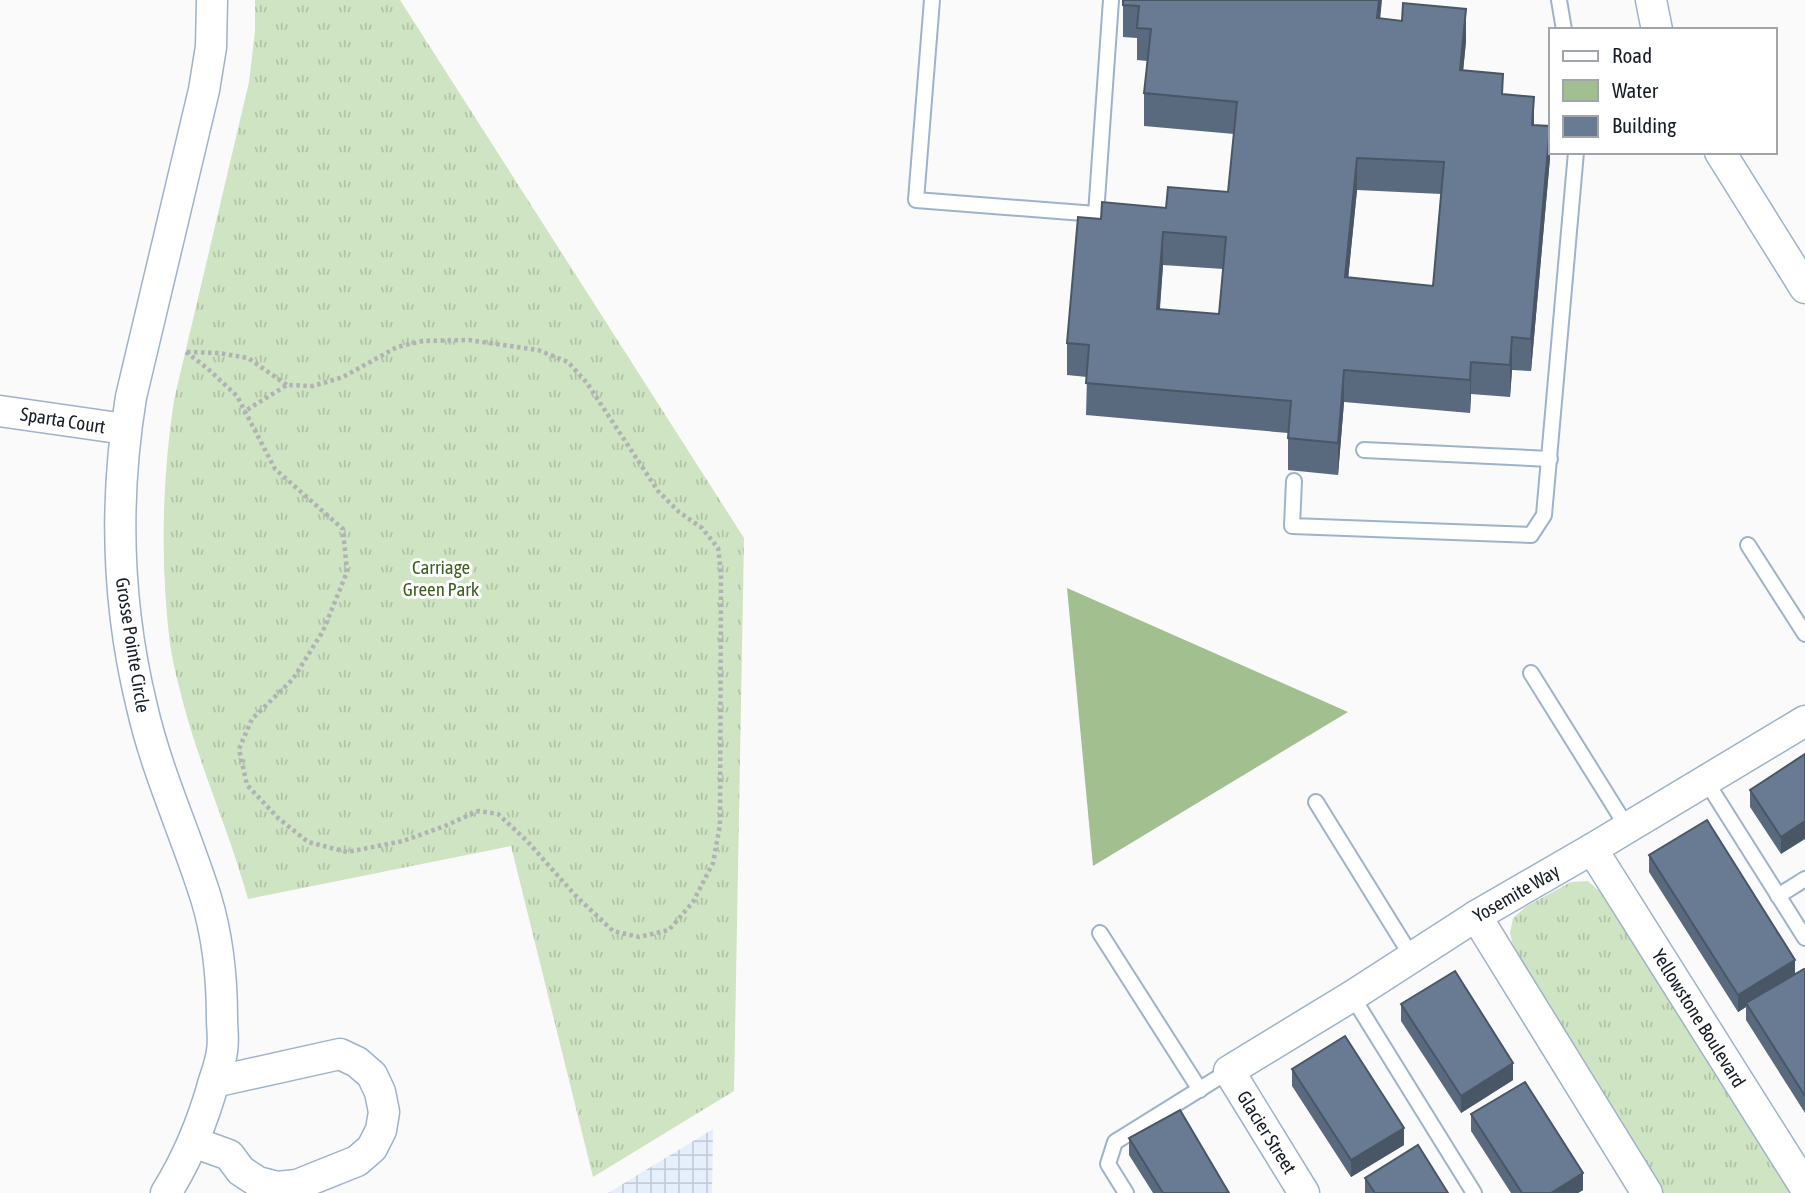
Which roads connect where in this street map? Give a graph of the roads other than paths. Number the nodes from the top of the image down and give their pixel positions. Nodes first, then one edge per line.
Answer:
1 (212, 0) edge
2 (932, 0) edge
3 (1111, 0) edge
4 (1559, 0) edge
5 (1651, 0) edge
6 (1564, 28) edge
7 (1657, 28) edge
8 (1576, 154) edge
9 (1721, 154) edge
10 (1805, 288) edge
11 (0, 411) edge
12 (125, 429) junction
13 (1364, 450) dead end
14 (1549, 459) junction
15 (1294, 481) dead end
16 (1748, 545) dead end
17 (1805, 634) edge
18 (1531, 673) dead end
19 (1805, 721) edge
20 (1706, 781) junction
21 (1316, 802) dead end
22 (1628, 827) junction
23 (1592, 849) junction
24 (1805, 879) edge
25 (1778, 896) junction
26 (1476, 916) junction
27 (1100, 933) dead end
28 (1805, 938) edge
29 (1412, 957) junction
30 (1352, 996) junction
31 (1229, 1071) junction
32 (214, 1082) junction
33 (1200, 1090) junction
34 (193, 1142) junction
35 (1805, 1187) edge
36 (1642, 1191) edge
37 (166, 1193) edge
38 (1126, 1193) edge
39 (1304, 1193) edge
40 (1474, 1193) edge

1 - 12 street, Grosse Pointe Circle
2 - 3 lane
4 - 6 lane
5 - 7 street
8 - 14 lane
9 - 10 street
11 - 12 street, Sparta Court
12 - 32 street, Grosse Pointe Circle
13 - 14 lane
14 - 15 lane
16 - 17 lane
18 - 22 lane
19 - 20 street, Yosemite Way
20 - 22 street, Yosemite Way
20 - 25 lane
21 - 29 lane
22 - 23 street, Yosemite Way
23 - 26 street, Yosemite Way
23 - 35 street, Yellowstone Boulevard
24 - 25 lane
25 - 28 lane
26 - 29 street, Yosemite Way
26 - 36 street
27 - 33 lane
29 - 30 street, Yosemite Way
30 - 31 street, Yosemite Way
30 - 40 lane
31 - 33 lane
31 - 39 street, Glacier Street
32 - 34 street, Grosse Pointe Circle
32 - 34 street
33 - 38 lane
34 - 37 street, Grosse Pointe Circle

